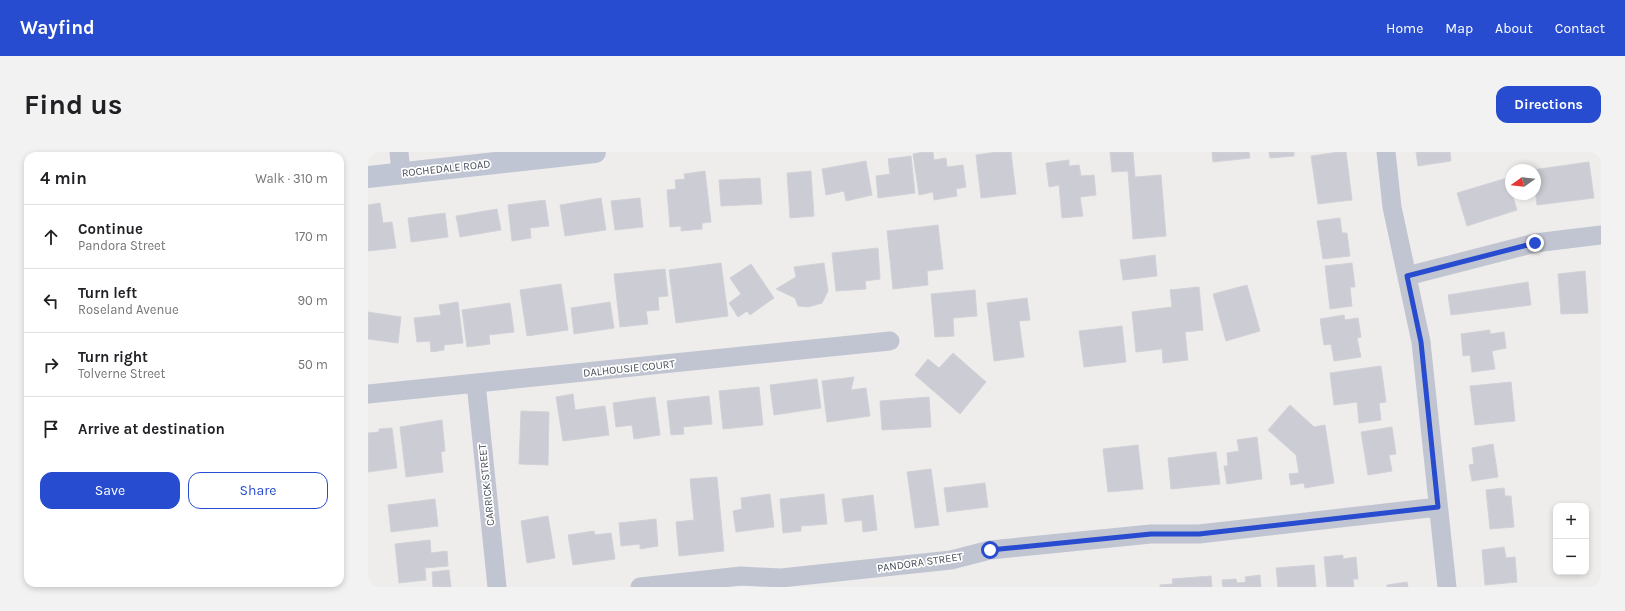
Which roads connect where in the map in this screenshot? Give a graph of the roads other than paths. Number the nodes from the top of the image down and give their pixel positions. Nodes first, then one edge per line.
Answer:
1 (595, 152) edge
2 (1386, 152) edge
3 (400, 162) edge
4 (368, 177) edge
5 (1601, 235) edge
6 (1407, 276) junction
7 (890, 341) dead end
8 (476, 383) junction
9 (368, 394) edge
10 (1438, 507) junction
11 (497, 587) edge
12 (640, 587) edge
13 (1447, 587) edge

1 - 3 main road, ROCHEDALE ROAD
2 - 6 street
3 - 4 main road, ROCHEDALE ROAD
5 - 6 street
6 - 10 street
7 - 8 street, DALHOUSIE COURT
8 - 9 street, DALHOUSIE COURT
8 - 11 street, CARRICK STREET
10 - 12 street, PANDORA STREET
10 - 13 street

